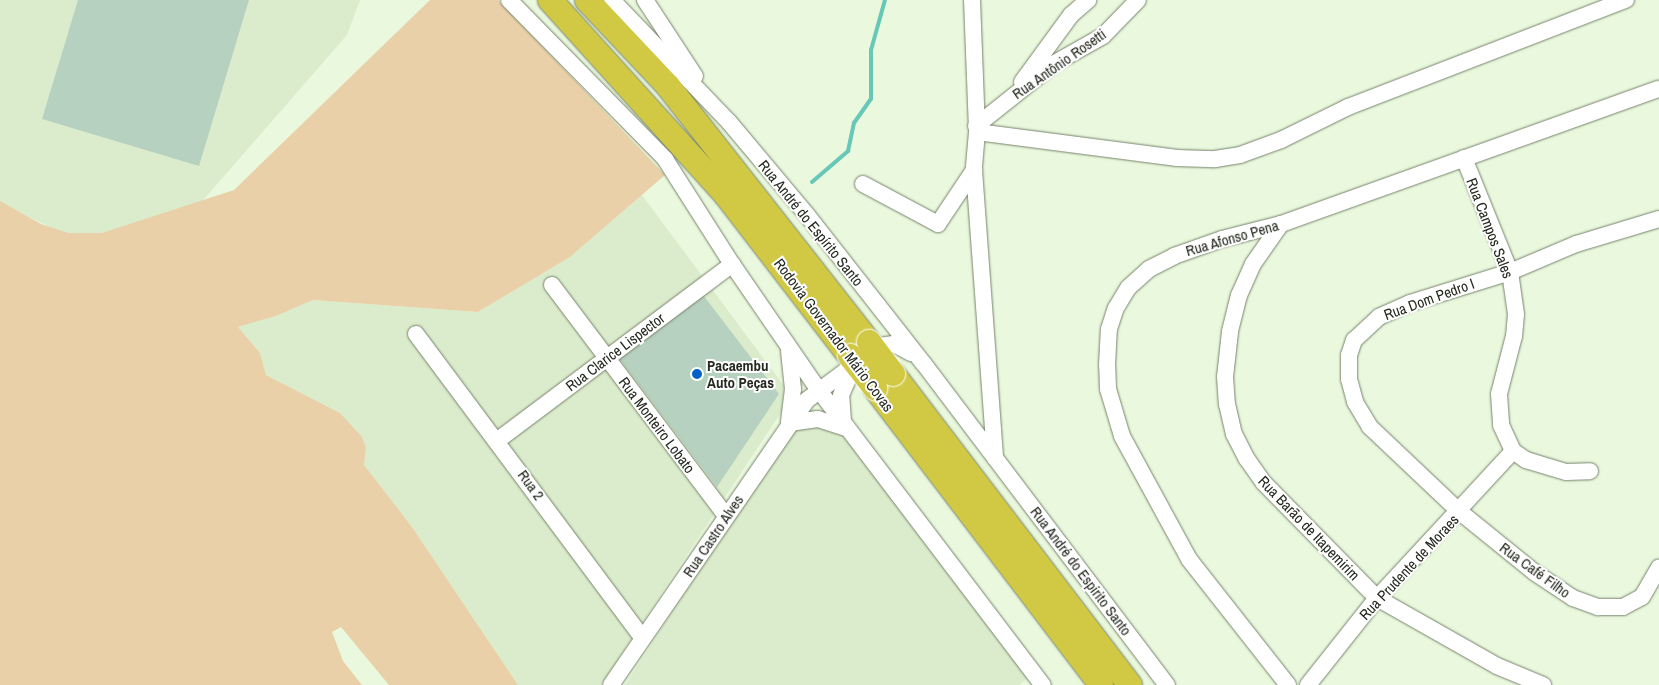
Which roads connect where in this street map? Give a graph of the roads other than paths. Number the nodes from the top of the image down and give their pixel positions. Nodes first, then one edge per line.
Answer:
1 (509, 0) edge
2 (550, 0) edge
3 (587, 0) edge
4 (612, 0) edge
5 (645, 0) edge
6 (972, 0) edge
7 (1088, 0) edge
8 (1138, 0) edge
9 (1626, 0) edge
10 (1042, 52) junction
11 (1055, 63) junction
12 (1659, 89) edge
13 (1014, 93) junction
14 (713, 105) junction
15 (976, 129) junction
16 (1464, 158) junction
17 (974, 170) junction
18 (863, 184) dead end
19 (1658, 221) edge
20 (1281, 224) junction
21 (732, 264) junction
22 (1510, 272) junction
23 (552, 285) dead end
24 (416, 334) dead end
25 (788, 346) junction
26 (606, 358) junction
27 (852, 360) junction
28 (924, 364) junction
29 (818, 389) junction
30 (789, 423) junction
31 (846, 428) junction
32 (498, 440) junction
33 (1513, 451) junction
34 (995, 458) junction
35 (1590, 471) dead end
36 (1460, 512) junction
37 (726, 516) junction
38 (1659, 568) edge
39 (1377, 598) junction
40 (643, 638) junction
41 (611, 685) edge
42 (1043, 685) edge
43 (1101, 685) edge
44 (1130, 685) edge
45 (1167, 685) edge
46 (1288, 685) edge
47 (1308, 685) edge
48 (1543, 685) edge

1 - 21 street
2 - 27 highway, Rodovia Governador Mário Covas
3 - 44 highway, Rodovia Governador Mário Covas, bridge
4 - 14 street, Rua André do Espírito Santo
5 - 14 street
6 - 15 street
7 - 10 street
8 - 11 street, Rua Antônio Rosetti
9 - 15 street
10 - 11 street
10 - 13 street
11 - 13 street, Rua Antônio Rosetti
12 - 16 street, Rua Afonso Pena
13 - 15 street, Rua Antônio Rosetti
14 - 28 street, Rua André do Espírito Santo
15 - 17 street
16 - 20 street, Rua Afonso Pena
16 - 22 street, Rua Campos Sales
17 - 18 street
17 - 34 street
19 - 22 street, Rua Dom Pedro I
20 - 39 street, Rua Barão de Itapemirim
20 - 46 street, Rua Afonso Pena
21 - 25 street
21 - 26 street, Rua Clarice Lispector
22 - 33 street, Rua Campos Sales
22 - 36 street, Rua Dom Pedro I
23 - 26 street, Rua Monteiro Lobato
24 - 32 street, Rua 2
25 - 29 street
25 - 30 street
26 - 32 street, Rua Clarice Lispector
26 - 37 street, Rua Monteiro Lobato
27 - 28 street, Rua Castro Alves
27 - 29 street, Rua Castro Alves
27 - 31 street
27 - 43 highway, Rodovia Governador Mário Covas, bridge
28 - 34 street, Rua André do Espírito Santo
29 - 30 street, Rua Castro Alves
29 - 31 street
30 - 31 street
30 - 37 street, Rua Castro Alves
31 - 42 street
32 - 40 street, Rua 2
33 - 35 street
33 - 36 street, Rua Prudente de Moraes
34 - 45 street, Rua André do Espírito Santo
36 - 38 street, Rua Café Filho
36 - 39 street, Rua Prudente de Moraes
37 - 40 street, Rua Castro Alves
39 - 47 street, Rua Prudente de Moraes
39 - 48 street, Rua Barão de Itapemirim
40 - 41 street, Rua Castro Alves

